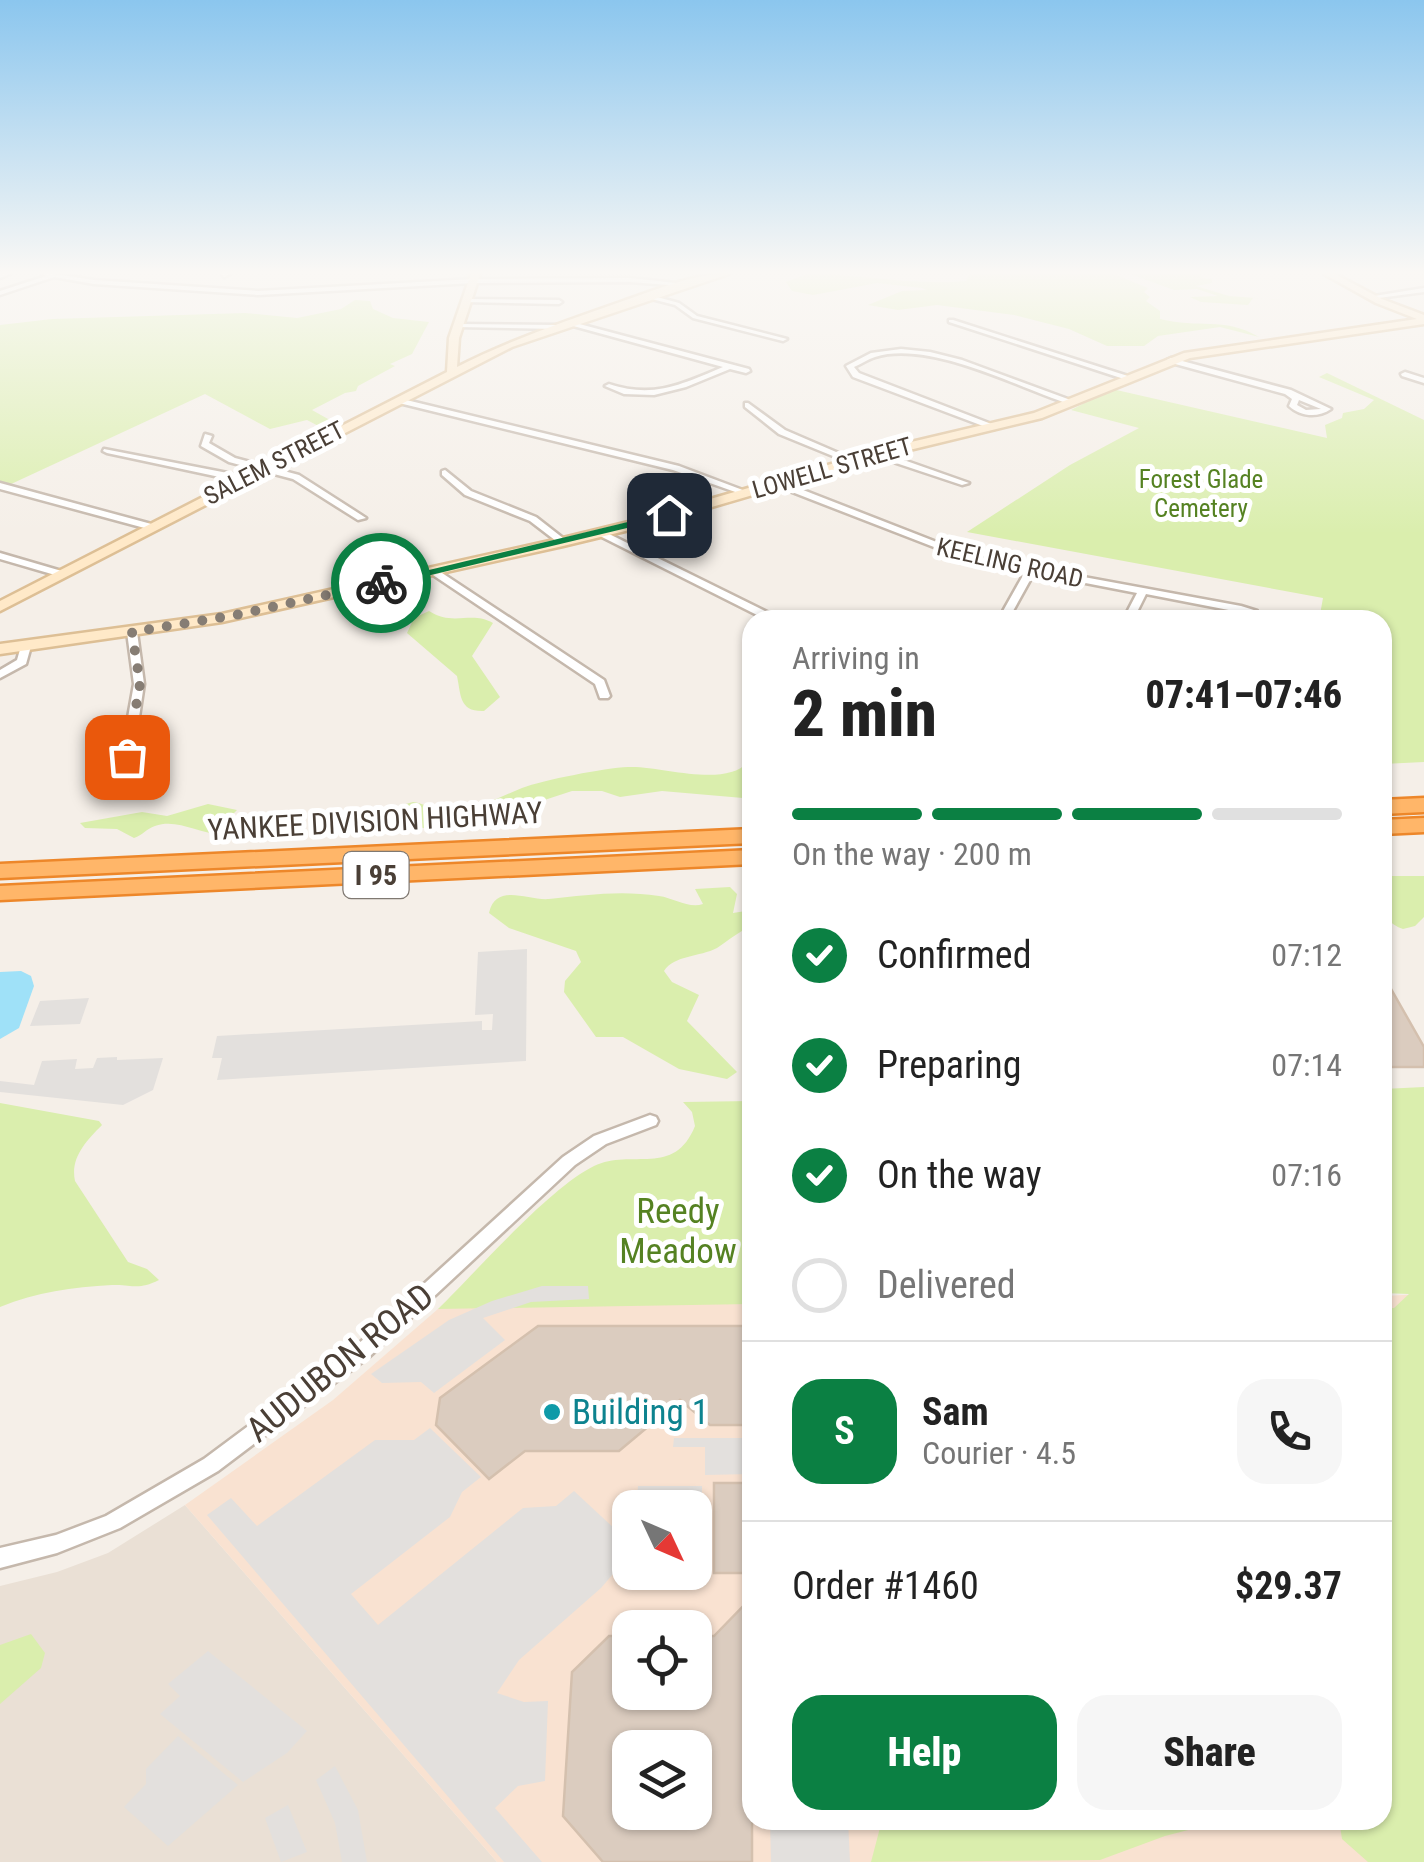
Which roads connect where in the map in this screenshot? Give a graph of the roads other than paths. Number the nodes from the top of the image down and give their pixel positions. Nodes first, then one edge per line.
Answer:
1 (452, 361) edge
2 (474, 361) edge
3 (701, 361) edge
4 (862, 361) edge
5 (949, 361) edge
6 (1076, 361) edge
7 (1170, 361) edge
8 (1175, 361) edge
9 (450, 368) junction
10 (728, 368) junction
11 (746, 370) dead end
12 (1404, 374) dead end
13 (1127, 377) junction
14 (1424, 380) edge
15 (609, 386) dead end
16 (1288, 392) junction
17 (398, 400) junction
18 (1072, 402) junction
19 (748, 405) dead end
20 (991, 428) junction
21 (208, 436) dead end
22 (107, 451) dead end
23 (878, 454) junction
24 (852, 461) junction
25 (264, 468) junction
26 (445, 473) dead end
27 (243, 479) junction
28 (776, 483) junction
29 (965, 483) dead end
30 (0, 486) edge
31 (744, 492) junction
32 (361, 518) dead end
33 (152, 527) junction
34 (601, 533) junction
35 (563, 542) junction
36 (0, 556) edge
37 (434, 571) junction
38 (1030, 571) junction
39 (62, 574) junction
40 (1143, 591) junction
41 (0, 607) edge
42 (755, 610) edge
43 (1008, 610) edge
44 (1133, 610) edge
45 (1224, 610) edge
46 (132, 632) junction
47 (26, 646) junction
48 (0, 649) edge
49 (0, 675) edge
50 (604, 696) dead end
51 (127, 757) dead end
52 (1424, 805) edge
53 (1392, 806) edge
54 (1424, 826) edge
55 (1392, 827) edge
56 (742, 836) edge
57 (742, 857) edge
58 (0, 870) edge
59 (0, 893) edge
60 (650, 1121) dead end
61 (0, 1558) edge

1 - 9 main road
2 - 9 main road, SALEM STREET
3 - 10 street
4 - 20 street
5 - 18 street
6 - 13 street
7 - 13 main road, LOWELL STREET
8 - 16 street
9 - 17 main road, SALEM STREET
10 - 11 street
10 - 15 street
12 - 14 street
13 - 18 main road, LOWELL STREET
16 - 16 street
17 - 25 main road, SALEM STREET
17 - 31 street
18 - 20 main road, LOWELL STREET
19 - 24 street
20 - 23 main road, LOWELL STREET
21 - 25 street
22 - 27 street
23 - 24 main road, LOWELL STREET
23 - 29 street
24 - 28 main road, LOWELL STREET
25 - 27 main road, SALEM STREET
25 - 32 street
26 - 35 street
27 - 33 main road, SALEM STREET
28 - 31 main road, LOWELL STREET
28 - 38 street, KEELING ROAD
30 - 33 street
31 - 34 main road, LOWELL STREET
33 - 39 main road, SALEM STREET
34 - 35 main road, LOWELL STREET
34 - 42 street
35 - 37 main road, LOWELL STREET
36 - 39 street
37 - 46 main road, LOWELL STREET
37 - 50 street
38 - 40 street, KEELING ROAD
38 - 43 street
39 - 41 main road, SALEM STREET
40 - 44 street
40 - 45 street, KEELING ROAD
46 - 47 main road, LOWELL STREET
46 - 51 street
47 - 48 main road, LOWELL STREET
47 - 49 street
52 - 53 highway
54 - 55 highway
56 - 58 highway, YANKEE DIVISION HIGHWAY / I 95
57 - 59 highway, YANKEE DIVISION HIGHWAY / I 95
60 - 61 street, AUDUBON ROAD

